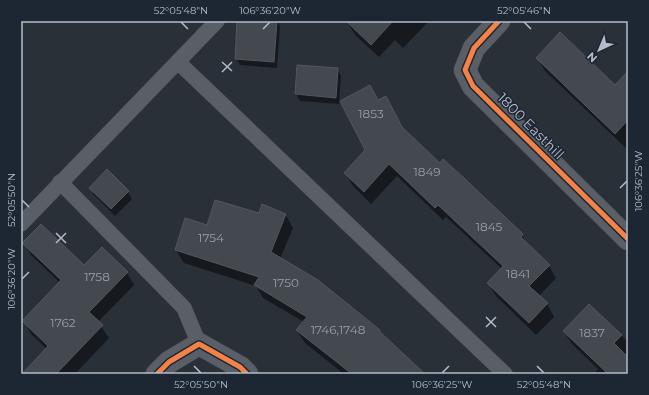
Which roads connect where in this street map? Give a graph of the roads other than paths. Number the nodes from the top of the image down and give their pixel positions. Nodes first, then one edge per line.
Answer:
1 (217, 21) edge
2 (500, 21) edge
3 (178, 62) junction
4 (60, 182) junction
5 (21, 224) edge
6 (628, 239) edge
7 (198, 344) junction
8 (157, 374) edge
9 (247, 374) edge
10 (505, 374) edge

1 - 3 lane
2 - 6 street, 1800 Easthill
3 - 4 lane
3 - 10 lane
4 - 5 lane
4 - 7 lane
7 - 8 street
7 - 9 street

